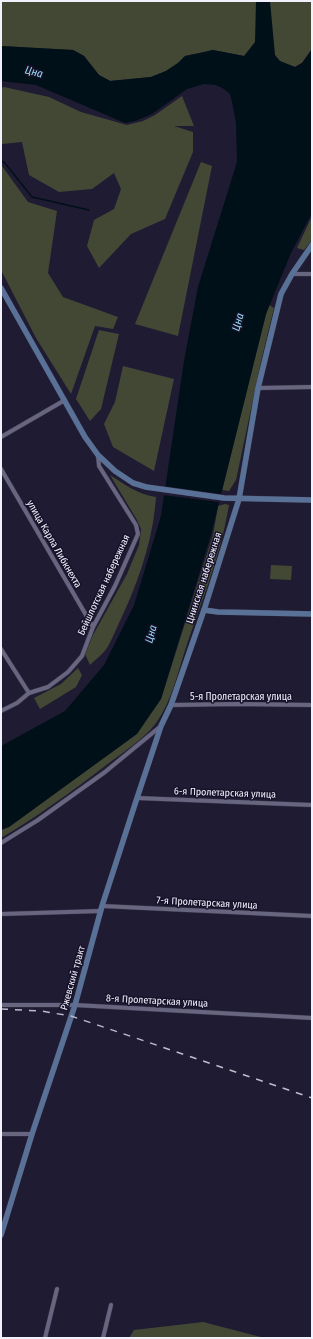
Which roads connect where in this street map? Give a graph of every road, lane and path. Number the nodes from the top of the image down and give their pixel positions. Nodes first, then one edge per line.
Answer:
1 (312, 245) edge
2 (292, 274) junction
3 (312, 274) edge
4 (1, 288) edge
5 (312, 387) edge
6 (258, 388) junction
7 (65, 400) junction
8 (1, 437) edge
9 (98, 455) junction
10 (1, 469) edge
11 (239, 499) junction
12 (312, 500) edge
13 (204, 610) junction
14 (312, 614) edge
15 (93, 627) junction
16 (1, 649) edge
17 (29, 693) junction
18 (171, 705) junction
19 (312, 705) edge
20 (1, 711) edge
21 (161, 726) junction
22 (137, 798) junction
23 (312, 805) edge
24 (1, 843) edge
25 (101, 908) junction
26 (1, 914) edge
27 (312, 916) edge
28 (75, 1004) junction
29 (1, 1005) edge
30 (312, 1018) edge
31 (1, 1134) edge
32 (32, 1134) junction
33 (1, 1235) edge
34 (57, 1289) dead end
35 (111, 1305) dead end
36 (45, 1338) edge
37 (103, 1338) edge

1 - 2 main road, Цнинская набережная
2 - 3 street
2 - 6 main road, Цнинская набережная
4 - 7 main road, Бейшлотская набережная
5 - 6 street
6 - 11 main road, Цнинская набережная
7 - 8 street
7 - 9 main road, Бейшлотская набережная
9 - 11 main road, Бейшлотская набережная
9 - 15 street, Бейшлотская набережная
10 - 15 street, улица Карла Либкнехта
11 - 12 main road, Бейшлотская набережная
11 - 13 main road, Цнинская набережная
13 - 14 main road
13 - 18 main road, Цнинская набережная
15 - 17 street, Бейшлотская набережная
16 - 17 street
17 - 20 street, Бейшлотская набережная
18 - 19 street, 5-я Пролетарская улица
18 - 21 main road, Цнинская набережная
21 - 22 main road, Ржевский тракт
21 - 24 street, Цнинская набережная
22 - 23 street, 6-я Пролетарская улица
22 - 25 main road, Ржевский тракт
25 - 26 street, 7-я Пролетарская улица
25 - 27 street, 7-я Пролетарская улица
25 - 28 main road, Ржевский тракт
28 - 29 street, 8-я Пролетарская улица
28 - 30 street, 8-я Пролетарская улица
28 - 32 main road, Ржевский тракт
31 - 32 street
32 - 33 main road, Ржевский тракт
34 - 36 street
35 - 37 street

